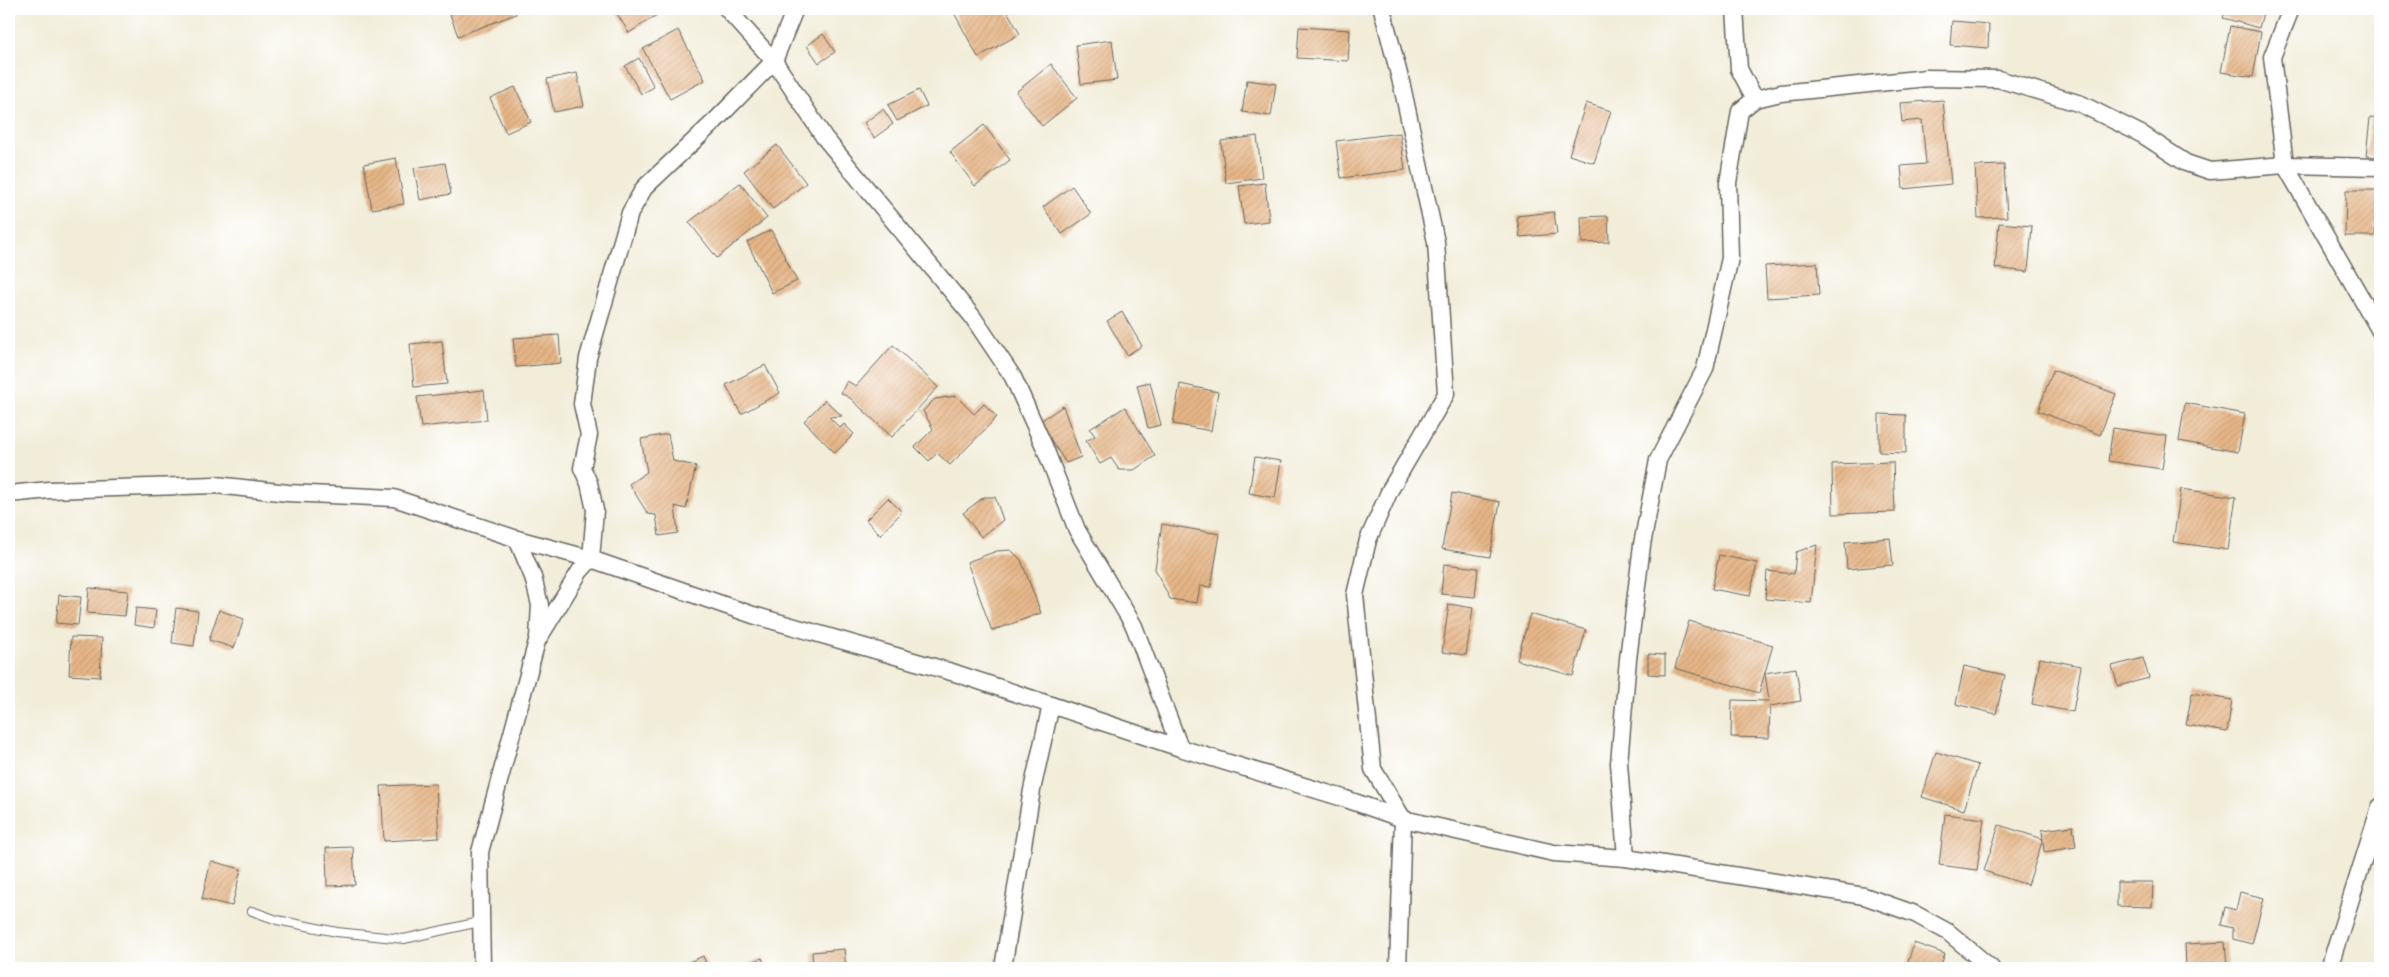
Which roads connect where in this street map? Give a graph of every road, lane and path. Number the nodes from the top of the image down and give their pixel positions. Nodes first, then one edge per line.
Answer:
1 (727, 9) edge
2 (795, 9) edge
3 (1382, 9) edge
4 (1734, 9) edge
5 (2291, 9) edge
6 (774, 62) junction
7 (1756, 99) junction
8 (2285, 165) junction
9 (2380, 167) edge
10 (2380, 331) edge
11 (9, 494) edge
12 (517, 539) junction
13 (591, 559) junction
14 (537, 641) junction
15 (1051, 705) junction
16 (1180, 748) junction
17 (2380, 807) edge
18 (1403, 819) junction
19 (1626, 858) junction
20 (252, 912) dead end
21 (479, 922) junction
22 (482, 968) edge
23 (1003, 968) edge
24 (1398, 968) edge
25 (1991, 968) edge
26 (2329, 968) edge

1 - 6 street
2 - 6 street
3 - 18 street
4 - 7 street
5 - 8 street
6 - 13 street
6 - 16 street
7 - 8 street
7 - 19 street
8 - 9 street
8 - 10 street
11 - 12 street
12 - 13 street
12 - 14 street
13 - 14 street
13 - 15 street
14 - 21 street
15 - 16 street
15 - 23 street
16 - 18 street
17 - 26 street
18 - 19 street
18 - 24 street
19 - 25 street
20 - 21 lane
21 - 22 street

